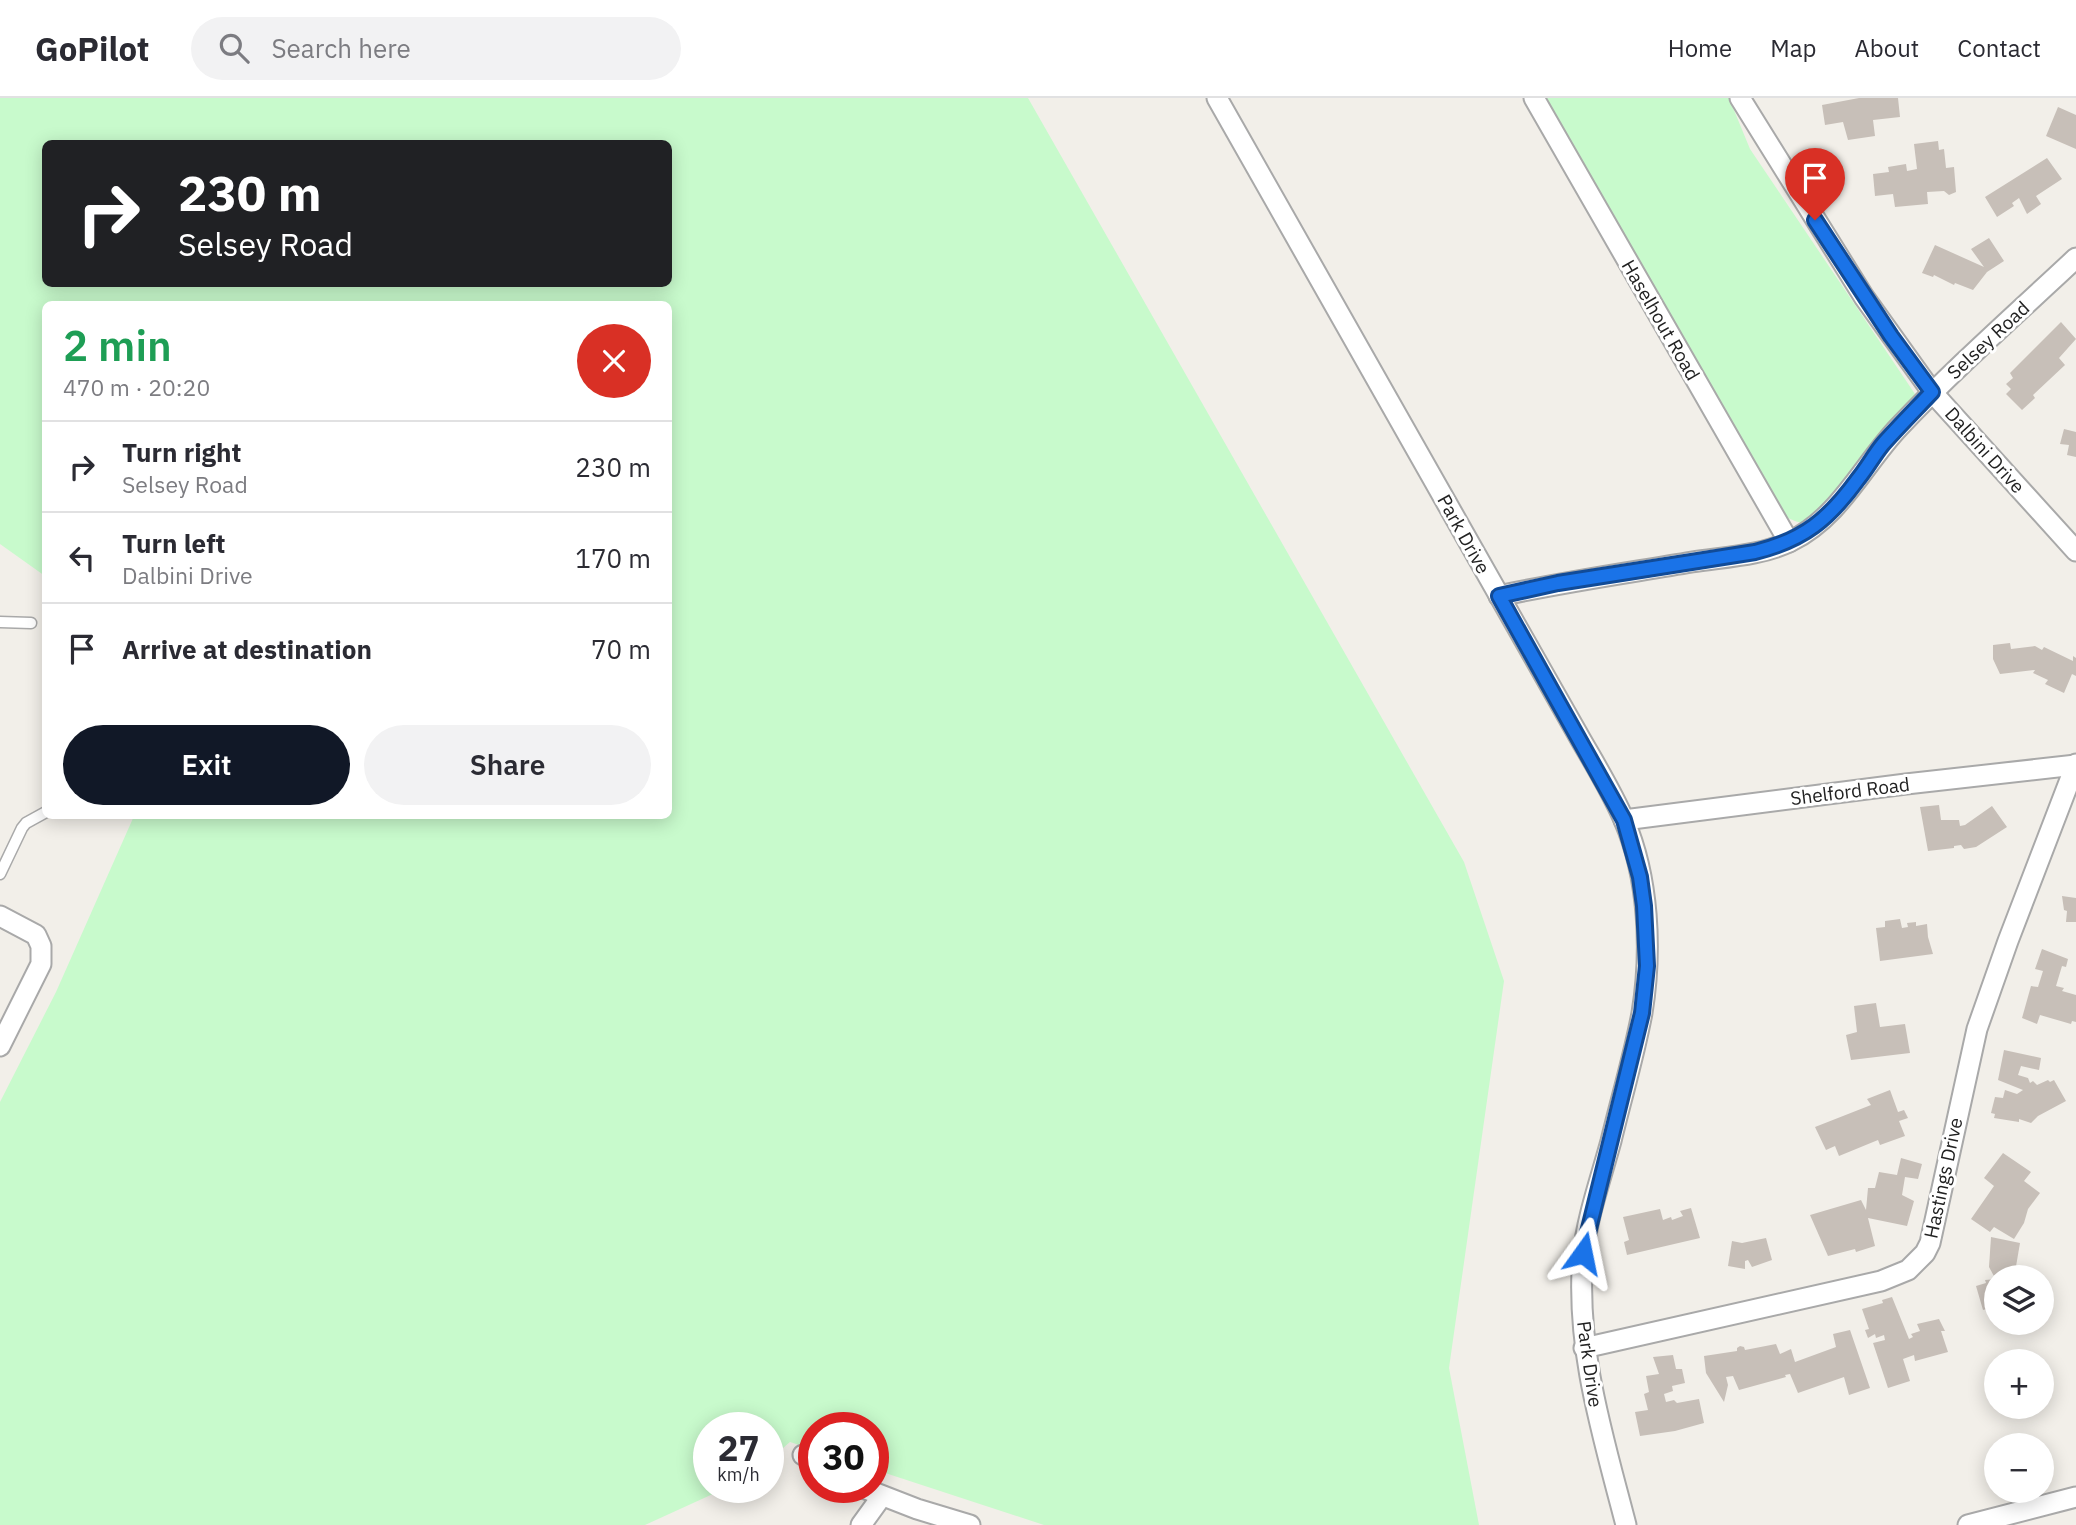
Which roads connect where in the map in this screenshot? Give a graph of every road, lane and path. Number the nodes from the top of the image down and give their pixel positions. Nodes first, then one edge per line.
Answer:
1 (1217, 98) edge
2 (1534, 98) edge
3 (1762, 98) edge
4 (1742, 103) edge
5 (2076, 258) edge
6 (1932, 392) junction
7 (1789, 542) junction
8 (2076, 551) edge
9 (1499, 596) junction
10 (0, 622) edge
11 (31, 623) dead end
12 (2076, 765) edge
13 (42, 815) edge
14 (1624, 820) junction
15 (0, 874) edge
16 (0, 916) edge
17 (0, 1046) edge
18 (1584, 1348) junction
19 (2076, 1497) edge
20 (889, 1498) edge
21 (877, 1503) edge
22 (862, 1525) edge
23 (970, 1525) edge
24 (1626, 1525) edge
25 (1968, 1525) edge

1 - 9 street, Park Drive
2 - 7 street, Haselhout Road
3 - 4 street
4 - 6 street, Dalbini Drive
5 - 6 street, Selsey Road
6 - 7 street, Selsey Road
6 - 8 street, Dalbini Drive
7 - 9 street, Selsey Road
9 - 14 street, Park Drive
10 - 11 lane
12 - 14 street, Shelford Road
12 - 18 street, Hastings Drive
13 - 15 lane
14 - 18 street, Park Drive
16 - 17 street
18 - 24 street, Park Drive
19 - 25 street
20 - 23 street
21 - 22 street

